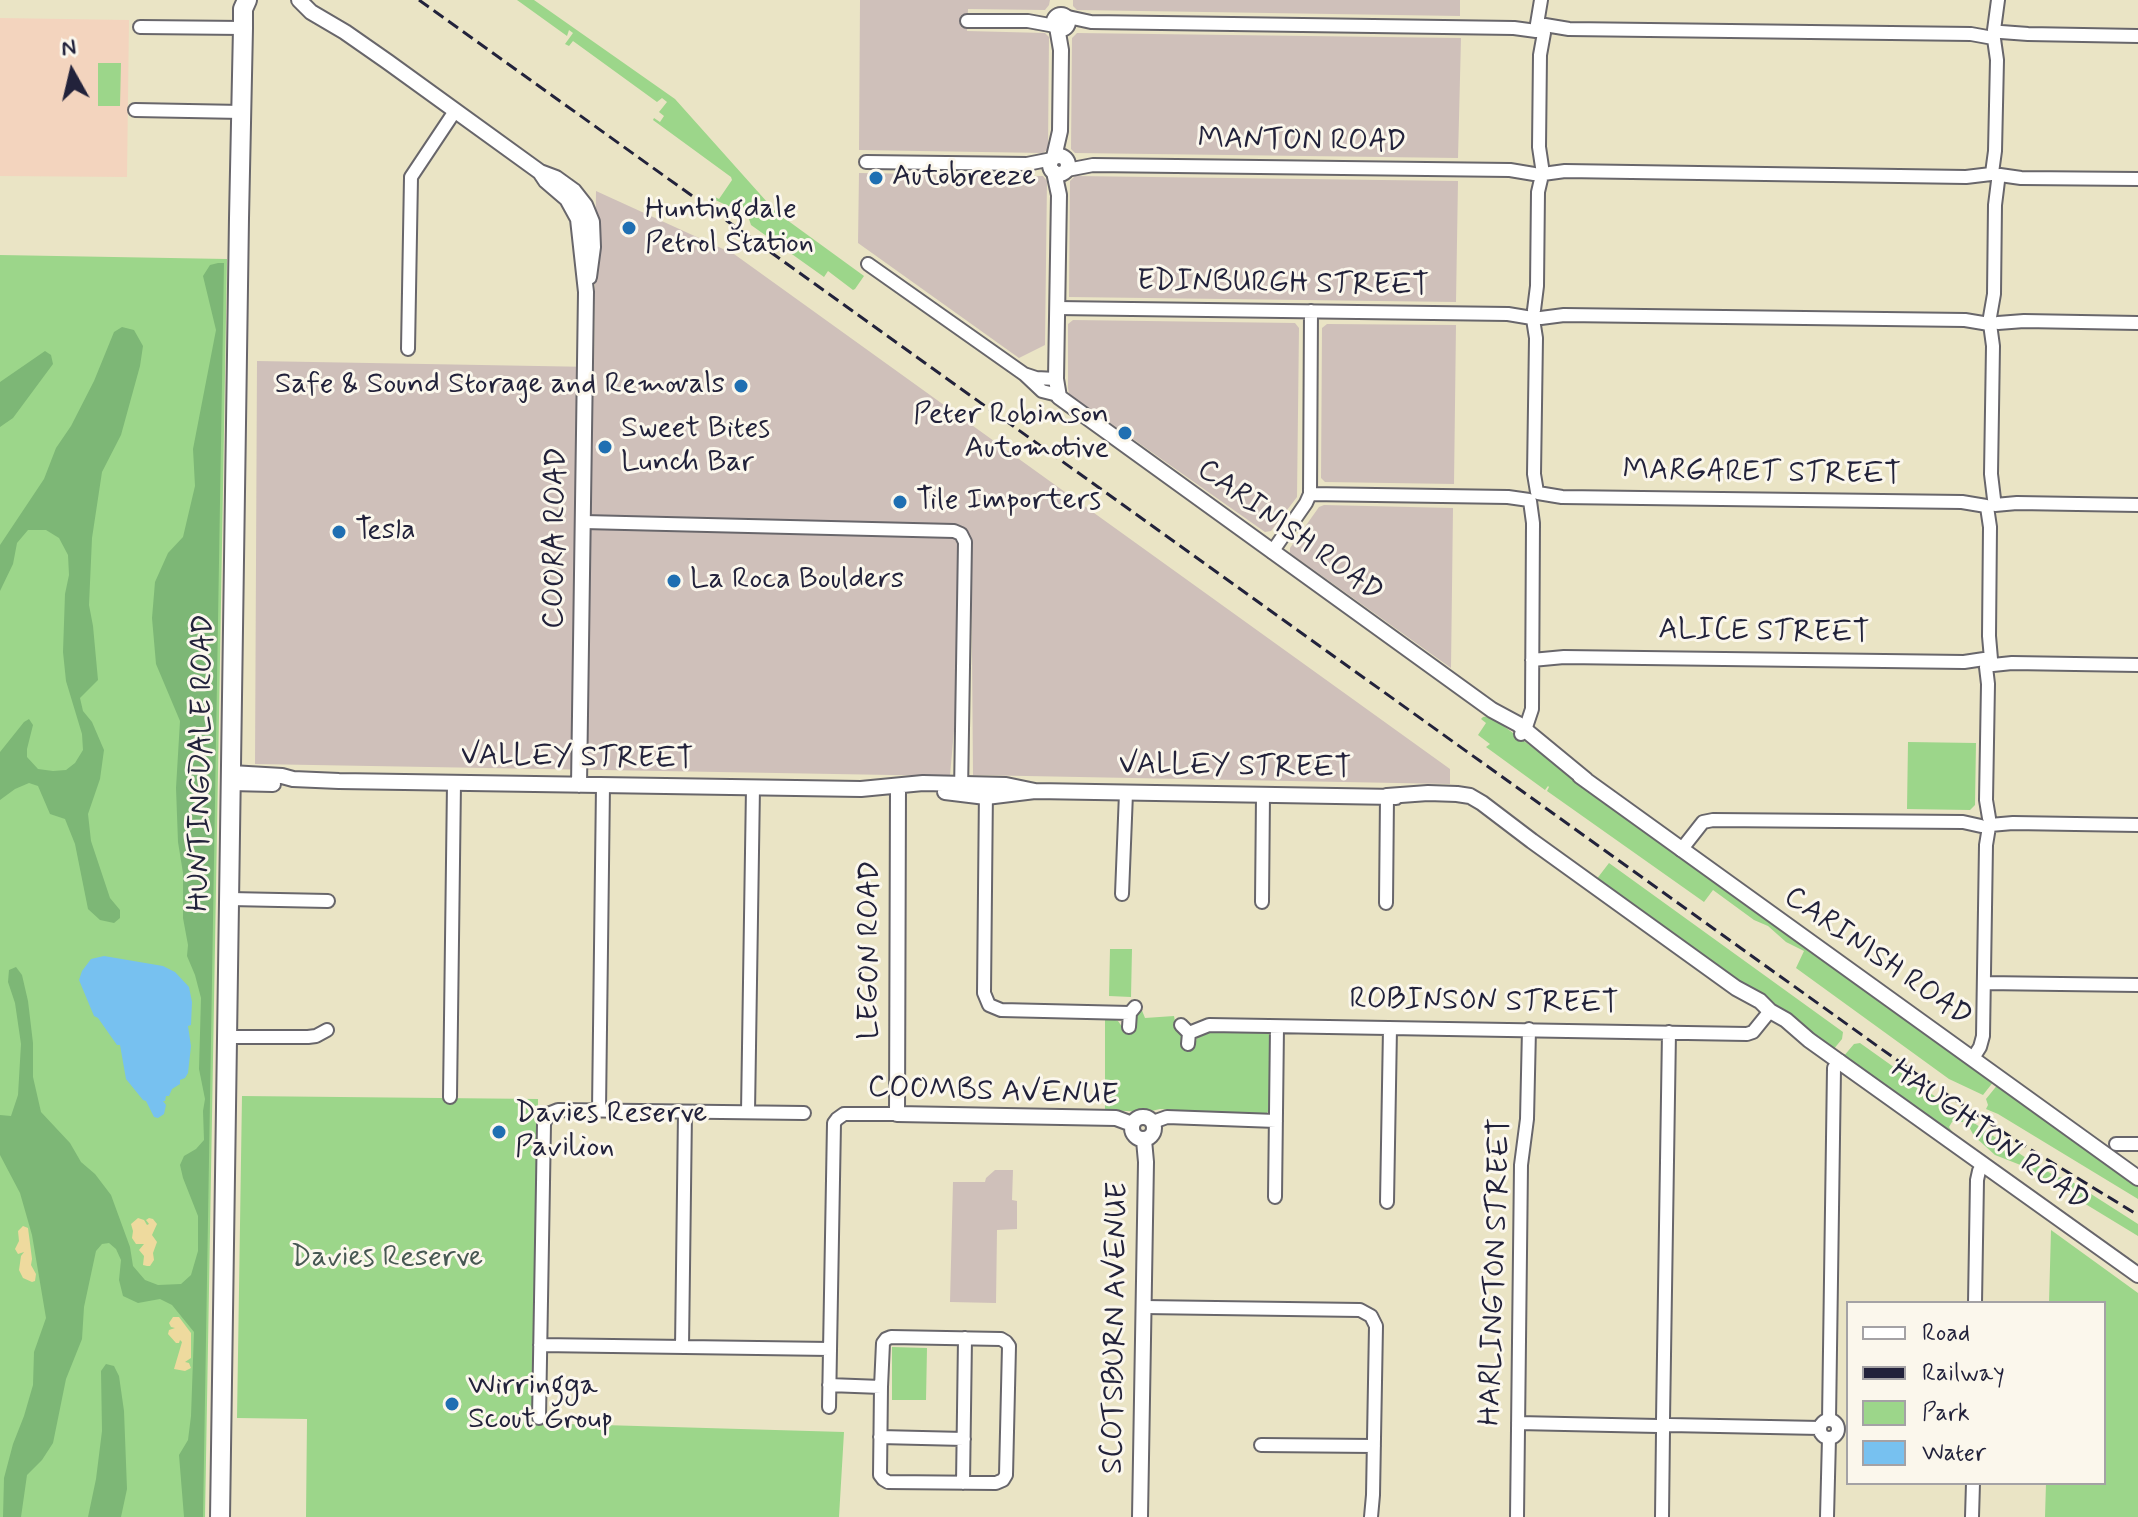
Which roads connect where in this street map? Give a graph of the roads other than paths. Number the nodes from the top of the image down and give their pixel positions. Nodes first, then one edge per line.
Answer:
1 (1061, 0) edge
2 (1541, 0) edge
3 (303, 2) edge
4 (1998, 5) edge
5 (243, 9) edge
6 (967, 21) dead end
7 (1061, 22) junction
8 (140, 27) dead end
9 (1540, 28) junction
10 (1997, 34) junction
11 (2138, 36) edge
12 (135, 110) dead end
13 (455, 111) junction
14 (242, 112) junction
15 (866, 162) dead end
16 (1059, 165) junction
17 (1539, 171) junction
18 (1995, 177) junction
19 (2138, 179) edge
20 (868, 264) dead end
21 (1057, 308) junction
22 (1311, 311) junction
23 (1536, 315) junction
24 (1993, 321) junction
25 (2138, 323) edge
26 (408, 349) dead end
27 (1024, 374) junction
28 (1056, 379) junction
29 (1058, 395) junction
30 (1310, 494) junction
31 (1533, 496) junction
32 (1991, 502) junction
33 (2138, 505) edge
34 (584, 522) junction
35 (1272, 552) junction
36 (1532, 656) junction
37 (1988, 663) junction
38 (2138, 665) edge
39 (1519, 729) junction
40 (231, 778) junction
41 (454, 783) junction
42 (579, 785) junction
43 (603, 785) junction
44 (753, 787) junction
45 (961, 789) junction
46 (898, 790) junction
47 (986, 791) junction
48 (1126, 793) junction
49 (1263, 795) junction
50 (1387, 796) junction
51 (1463, 799) joint
52 (1986, 822) junction
53 (2138, 825) edge
54 (1681, 850) junction
55 (1122, 894) dead end
56 (230, 899) junction
57 (328, 901) dead end
58 (1262, 902) dead end
59 (1386, 903) dead end
60 (1984, 983) junction
61 (2138, 985) edge
62 (1767, 1015) junction
63 (1131, 1016) dead end
64 (1277, 1027) junction
65 (1390, 1028) junction
66 (1529, 1029) junction
67 (327, 1030) dead end
68 (1669, 1032) junction
69 (1186, 1034) dead end
70 (228, 1037) junction
71 (1968, 1055) junction
72 (1840, 1061) junction
73 (450, 1097) dead end
74 (599, 1110) junction
75 (685, 1112) junction
76 (748, 1112) junction
77 (804, 1113) dead end
78 (897, 1114) junction
79 (1276, 1121) junction
80 (1153, 1122) junction
81 (1132, 1124) junction
82 (1144, 1140) junction
83 (2116, 1144) dead end
84 (2138, 1144) edge
85 (1983, 1164) junction
86 (2138, 1178) edge
87 (1275, 1197) dead end
88 (1387, 1202) dead end
89 (2138, 1275) edge
90 (1975, 1301) edge
91 (1144, 1307) junction
92 (965, 1338) junction
93 (540, 1345) junction
94 (682, 1347) junction
95 (830, 1349) junction
96 (829, 1385) junction
97 (881, 1387) junction
98 (829, 1407) dead end
99 (539, 1418) dead end
100 (1518, 1423) junction
101 (1663, 1426) junction
102 (1833, 1429) edge
103 (880, 1437) junction
104 (964, 1439) junction
105 (1261, 1445) dead end
106 (1374, 1446) junction
107 (963, 1483) junction
108 (1973, 1485) edge
109 (220, 1517) edge
110 (1140, 1517) edge
111 (1371, 1517) edge
112 (1517, 1517) edge
113 (1662, 1517) edge
114 (1827, 1517) edge
115 (1972, 1517) edge

1 - 7 street
2 - 9 street
3 - 13 street
4 - 10 street
5 - 8 street
5 - 14 main road, HUNTINGDALE ROAD
6 - 7 street
7 - 9 street
7 - 16 street
9 - 10 street
9 - 17 street
10 - 11 street
10 - 18 street
12 - 14 street
13 - 26 street
13 - 34 street, COORA ROAD
14 - 40 main road, HUNTINGDALE ROAD
15 - 16 street, MANTON ROAD
16 - 17 street, MANTON ROAD
16 - 21 street
17 - 18 street, MANTON ROAD
17 - 23 street
18 - 19 street, MANTON ROAD
18 - 24 street
20 - 27 street, CARINISH ROAD
21 - 22 street, EDINBURGH STREET
21 - 28 street
22 - 23 street, EDINBURGH STREET
22 - 30 street
23 - 24 street, EDINBURGH STREET
23 - 31 street
24 - 25 street, EDINBURGH STREET
24 - 32 street
27 - 28 street, CARINISH ROAD
27 - 29 street, CARINISH ROAD
28 - 29 street
29 - 35 street, CARINISH ROAD
30 - 31 street, MARGARET STREET
30 - 35 street
31 - 32 street, MARGARET STREET
31 - 36 street
32 - 33 street, MARGARET STREET
32 - 37 street
34 - 42 street, COORA ROAD
34 - 45 street
35 - 39 street, CARINISH ROAD
36 - 37 street, ALICE STREET
36 - 39 street
37 - 38 street, ALICE STREET
37 - 52 street
39 - 54 street, CARINISH ROAD
40 - 41 street, VALLEY STREET
40 - 56 main road, HUNTINGDALE ROAD
41 - 42 street, VALLEY STREET
41 - 73 street
42 - 43 street, VALLEY STREET
43 - 44 street, VALLEY STREET
43 - 74 street
44 - 46 street, VALLEY STREET
44 - 76 street
45 - 46 street, VALLEY STREET
45 - 47 street, VALLEY STREET
46 - 78 street, LEGON ROAD
47 - 48 street, VALLEY STREET
47 - 63 street
48 - 49 street, VALLEY STREET
48 - 55 street
49 - 50 street, VALLEY STREET
49 - 58 street
50 - 51 street, VALLEY STREET
50 - 59 street
51 - 62 street, HAUGHTON ROAD
52 - 53 street
52 - 54 street
52 - 60 street
54 - 71 street, CARINISH ROAD
56 - 57 street
56 - 70 main road, HUNTINGDALE ROAD
60 - 61 street
60 - 71 street
62 - 68 street, ROBINSON STREET
62 - 72 street, HAUGHTON ROAD
64 - 65 street, ROBINSON STREET
64 - 69 street, ROBINSON STREET
64 - 79 street
65 - 66 street, ROBINSON STREET
65 - 88 street
66 - 68 street, ROBINSON STREET
66 - 100 street, HARLINGTON STREET
67 - 70 street
68 - 101 street
70 - 109 main road, HUNTINGDALE ROAD
71 - 86 street, CARINISH ROAD
72 - 85 street, HAUGHTON ROAD
72 - 102 street
74 - 75 street
74 - 93 street
75 - 76 street
75 - 94 street
76 - 77 street
78 - 81 street, COOMBS AVENUE
78 - 95 street, COOMBS AVENUE
79 - 80 street, COOMBS AVENUE
79 - 87 street
80 - 81 street
80 - 82 street
81 - 82 street
82 - 91 street, SCOTSBURN AVENUE
83 - 84 street
85 - 89 street, HAUGHTON ROAD
85 - 90 street
91 - 106 street
91 - 110 street, SCOTSBURN AVENUE
92 - 97 street
92 - 104 street
92 - 107 street
93 - 94 street
93 - 99 street
94 - 95 street
95 - 96 street
96 - 97 street
96 - 98 street
97 - 103 street
100 - 101 street
100 - 112 street, HARLINGTON STREET
101 - 102 street
101 - 113 street
102 - 114 street
103 - 104 street
103 - 107 street
104 - 107 street
105 - 106 street
106 - 111 street
108 - 115 street

